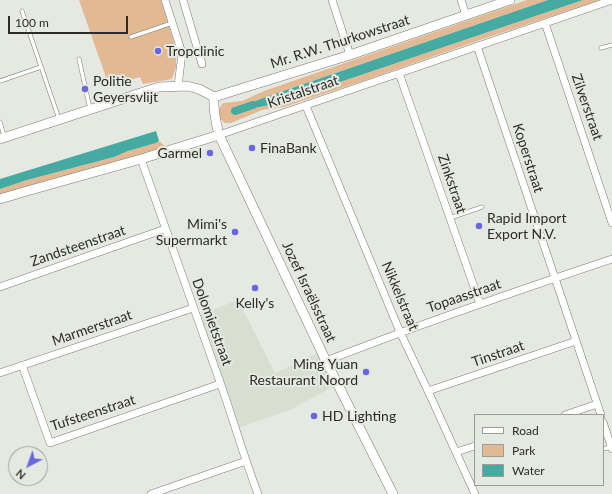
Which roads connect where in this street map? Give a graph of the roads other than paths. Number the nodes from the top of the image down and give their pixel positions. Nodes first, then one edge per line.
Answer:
1 (165, 0) edge
2 (182, 0) edge
3 (332, 0) edge
4 (461, 0) edge
5 (510, 0) edge
6 (612, 0) edge
7 (22, 12) dead end
8 (466, 15) junction
9 (172, 23) junction
10 (544, 23) junction
11 (131, 37) dead end
12 (612, 45) edge
13 (478, 46) junction
14 (601, 48) dead end
15 (350, 55) junction
16 (79, 59) dead end
17 (202, 64) dead end
18 (41, 67) junction
19 (399, 73) junction
20 (0, 81) edge
21 (178, 86) junction
22 (214, 98) junction
23 (306, 106) junction
24 (91, 110) junction
25 (59, 120) junction
26 (0, 122) edge
27 (219, 135) junction
28 (2, 138) edge
29 (141, 159) junction
30 (0, 199) edge
31 (482, 207) dead end
32 (450, 218) junction
33 (612, 223) edge
34 (165, 229) junction
35 (612, 259) edge
36 (555, 278) junction
37 (0, 287) edge
38 (480, 304) junction
39 (193, 308) junction
40 (400, 332) junction
41 (576, 342) junction
42 (326, 361) junction
43 (22, 365) junction
44 (0, 373) edge
45 (220, 384) junction
46 (428, 391) junction
47 (597, 404) junction
48 (569, 414) edge
49 (601, 414) edge
50 (604, 425) edge
51 (474, 446) edge
52 (612, 448) edge
53 (456, 452) junction
54 (246, 461) junction
55 (151, 494) edge
56 (258, 494) edge
57 (393, 494) edge
58 (474, 494) edge

1 - 9 street
2 - 17 street
3 - 15 street
4 - 8 street
5 - 8 street, Mr. R.W. Thurkowstraat
6 - 10 street, Kristalstraat
7 - 18 lane
8 - 15 street, Mr. R.W. Thurkowstraat
9 - 11 lane
9 - 21 street
10 - 13 street, Kristalstraat
10 - 33 street, Zilverstraat
12 - 14 lane
13 - 19 street, Kristalstraat
13 - 36 street, Koperstraat
15 - 22 street, Mr. R.W. Thurkowstraat
16 - 24 lane
18 - 20 lane
18 - 25 lane
19 - 23 street, Kristalstraat
19 - 32 street, Zinkstraat
21 - 22 street
21 - 24 street
22 - 27 street, Jozef Israëlsstraat
23 - 27 street, Kristalstraat
23 - 40 street, Nikkelstraat
24 - 25 street
25 - 28 street
26 - 28 lane
27 - 29 street, Kristalstraat
27 - 42 street, Jozef Israëlsstraat
29 - 30 street, Kristalstraat
29 - 34 street, Dolomietstraat
31 - 32 lane
32 - 38 street, Zinkstraat
34 - 37 street, Zandsteenstraat
34 - 39 street, Dolomietstraat
35 - 36 street, Topaasstraat
36 - 38 street, Topaasstraat
36 - 41 street, Koperstraat
38 - 40 street, Topaasstraat
39 - 43 street, Marmerstraat
39 - 45 street, Dolomietstraat
40 - 42 street, Topaasstraat
40 - 46 street, Nikkelstraat
41 - 46 street, Tinstraat
41 - 47 street, Koperstraat
42 - 57 street, Jozef Israëlsstraat
43 - 44 street, Marmerstraat
43 - 45 street, Tufsteenstraat
45 - 54 street, Dolomietstraat
46 - 53 street, Nikkelstraat
47 - 48 street
47 - 49 street, Koperstraat
50 - 52 street
51 - 53 street
53 - 58 street, Nikkelstraat
54 - 55 street
54 - 56 street, Dolomietstraat

